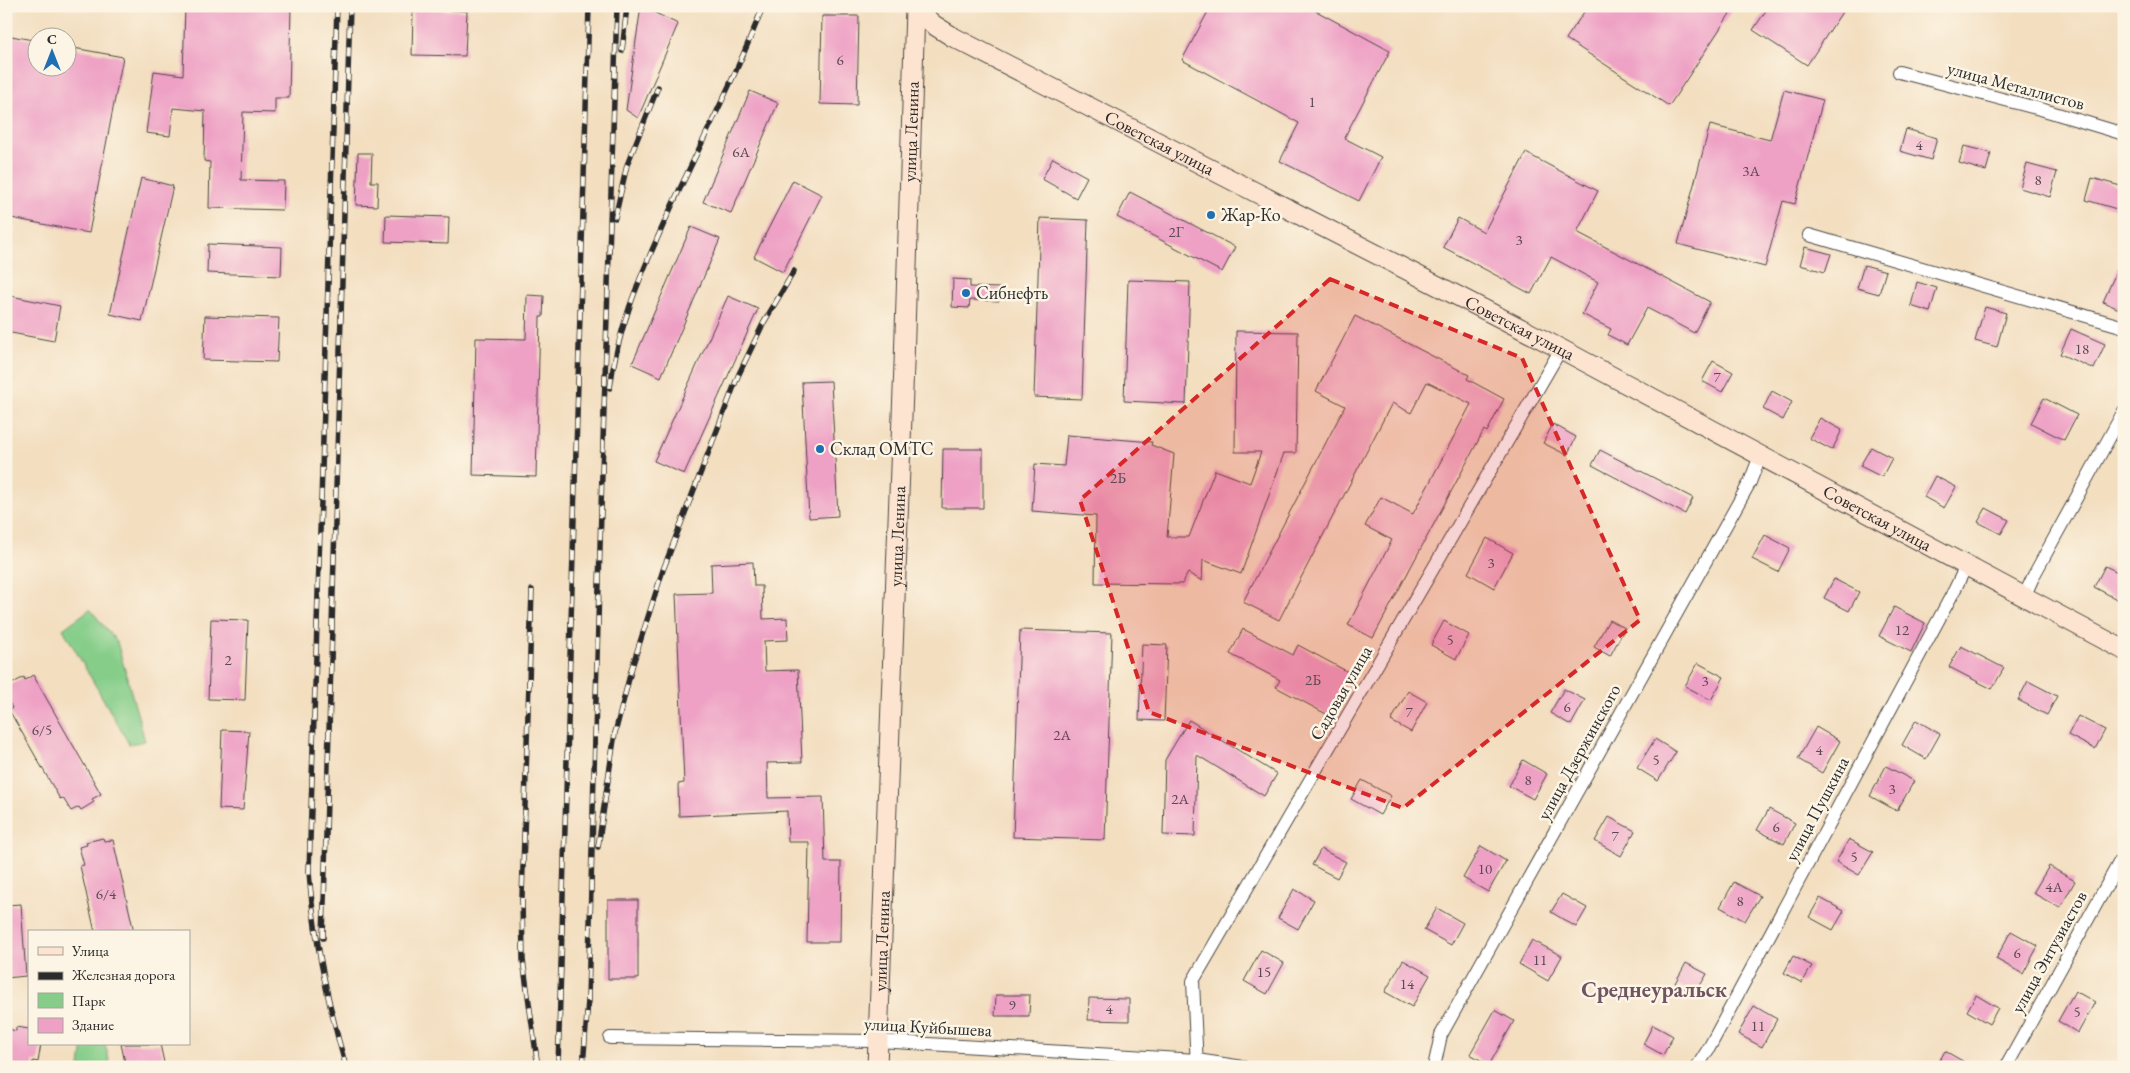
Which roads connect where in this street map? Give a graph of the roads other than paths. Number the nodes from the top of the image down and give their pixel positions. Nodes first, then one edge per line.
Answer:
1 (915, 7) edge
2 (1899, 72) dead end
3 (2124, 134) edge
4 (1810, 235) dead end
5 (2124, 327) edge
6 (1560, 349) junction
7 (2124, 411) edge
8 (2118, 434) edge
9 (1760, 456) junction
10 (1966, 566) junction
11 (2024, 596) junction
12 (2124, 650) edge
13 (2124, 854) edge
14 (610, 1038) dead end
15 (878, 1041) junction
16 (1197, 1063) edge
17 (878, 1067) edge
18 (1243, 1067) edge
19 (1434, 1067) edge
20 (1697, 1067) edge
21 (2006, 1067) edge

1 - 6 street, Советская улица
1 - 15 street, улица Ленина
2 - 3 street, улица Металлистов
4 - 5 street
6 - 9 street, Советская улица
6 - 16 street, Садовая улица
7 - 8 street
8 - 11 street
9 - 10 street, Советская улица
9 - 19 street, улица Дзержинского
10 - 11 street, Советская улица
10 - 20 street, улица Пушкина
11 - 12 street, Советская улица
13 - 21 street, улица Энтузиастов
14 - 15 street, улица Куйбышева
15 - 16 street, улица Куйбышева
15 - 17 street, улица Ленина
16 - 18 street, улица Куйбышева

